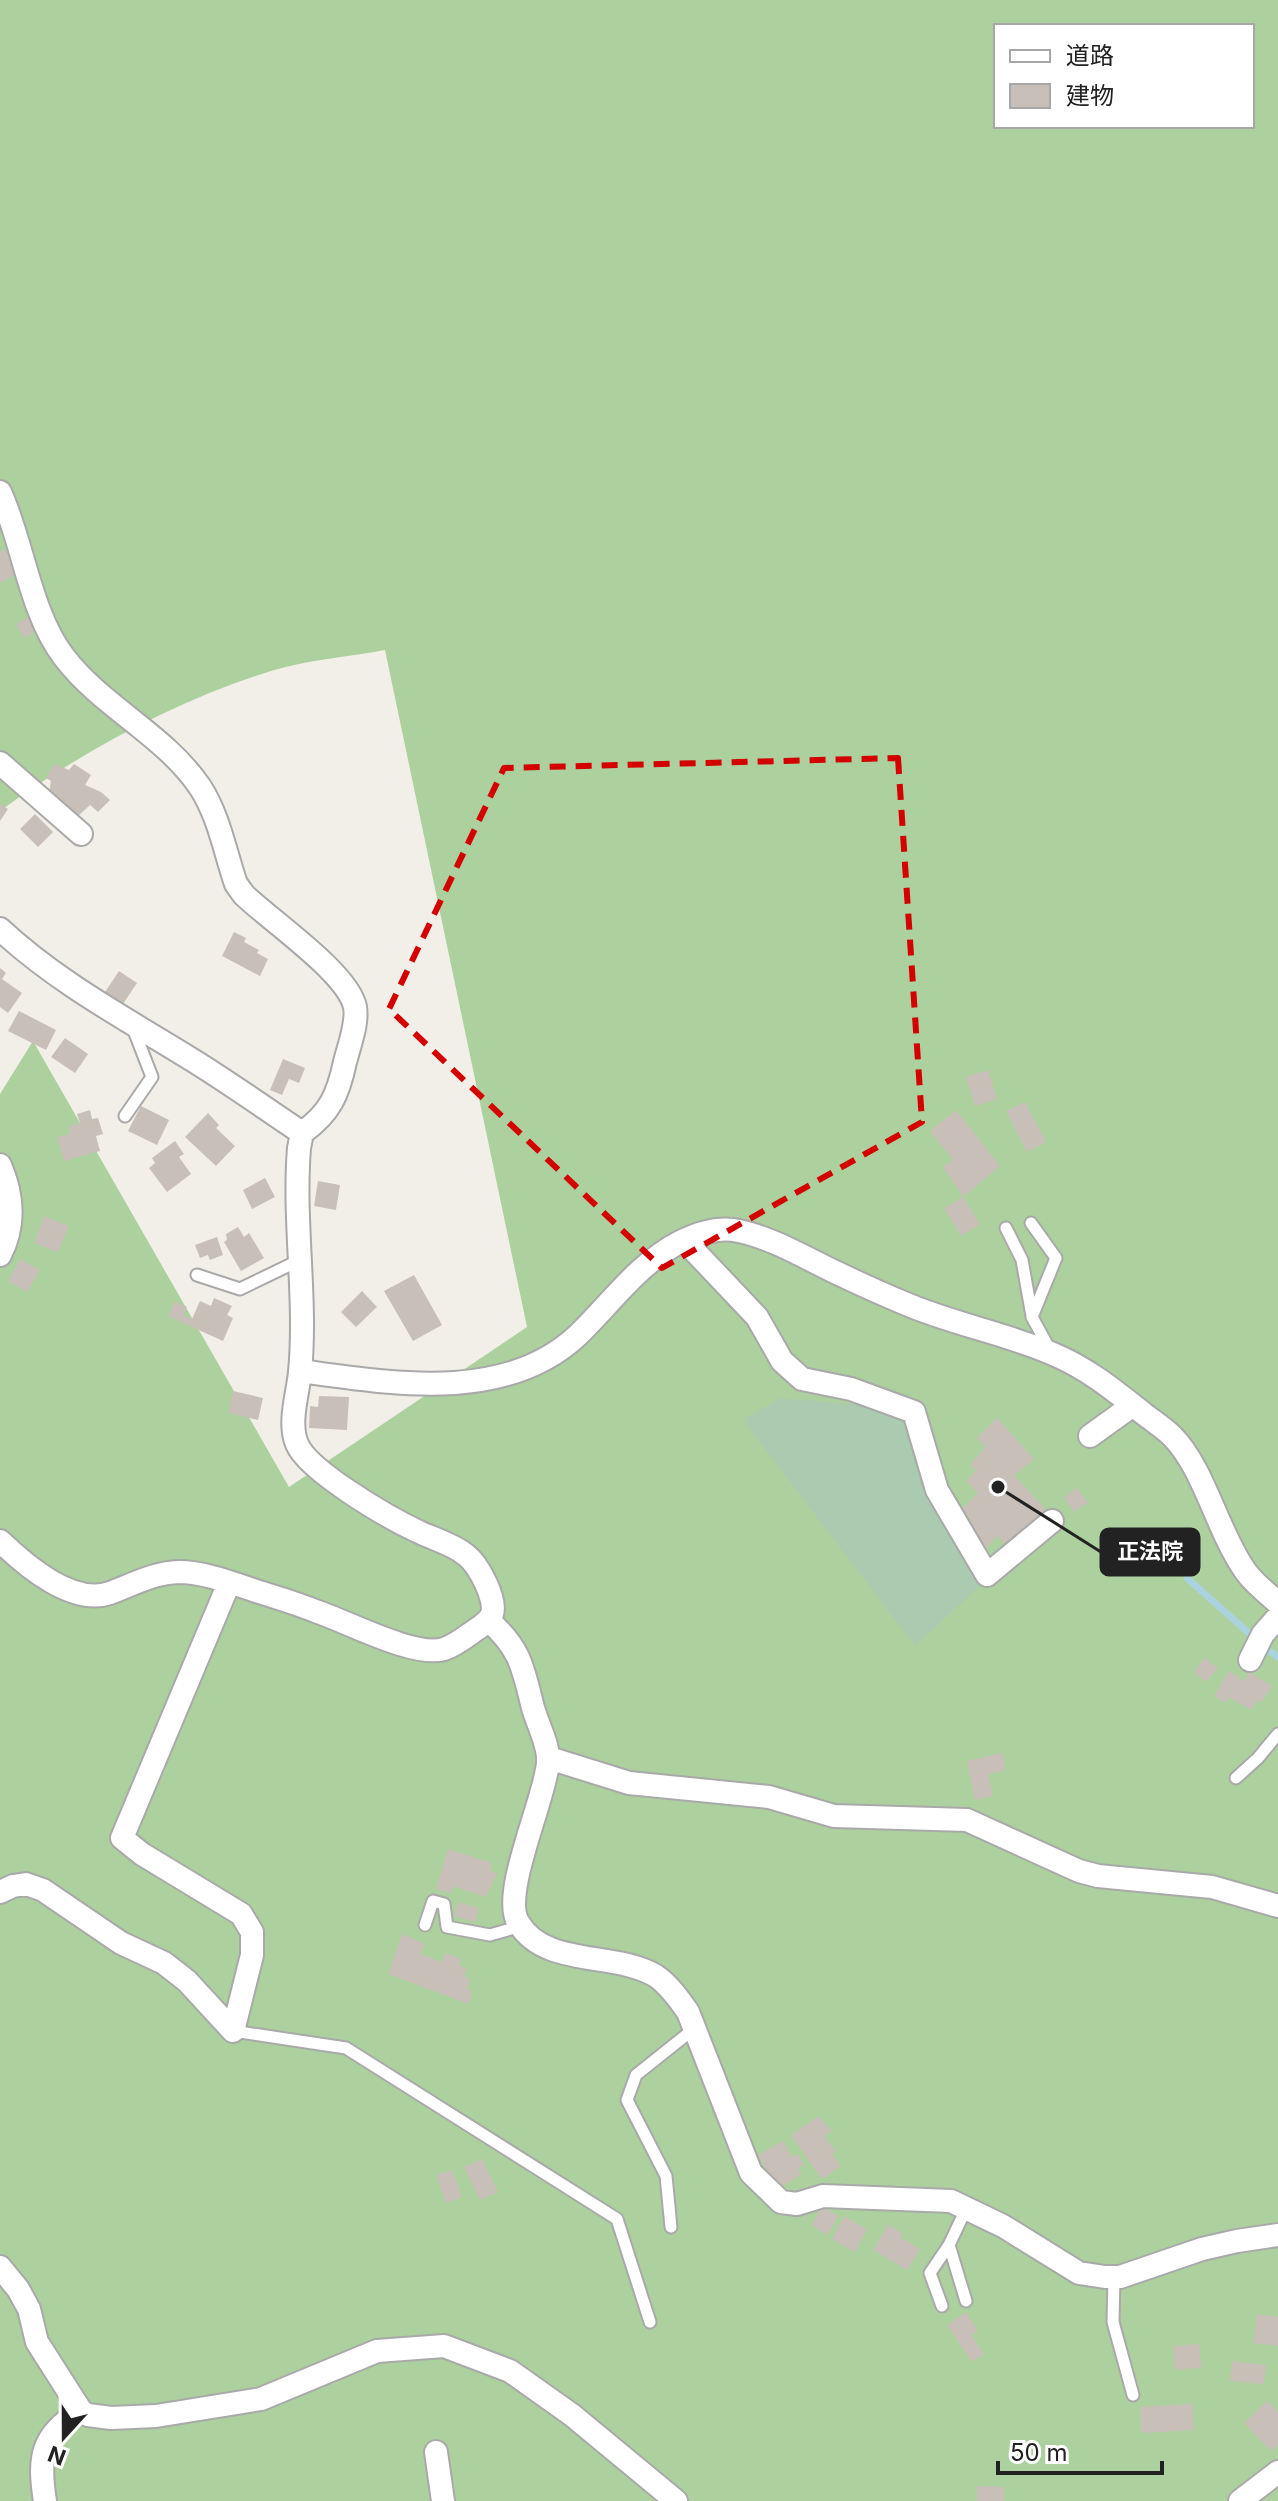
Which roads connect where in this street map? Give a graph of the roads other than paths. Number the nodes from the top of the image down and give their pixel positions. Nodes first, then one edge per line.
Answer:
1 (0, 492) edge
2 (0, 763) edge
3 (81, 834) dead end
4 (0, 929) edge
5 (132, 1024) junction
6 (125, 1116) dead end
7 (302, 1133) junction
8 (0, 1165) edge
9 (5, 1222) edge
10 (1031, 1223) dead end
11 (1006, 1228) dead end
12 (684, 1240) junction
13 (0, 1255) edge
14 (300, 1260) junction
15 (197, 1275) dead end
16 (1032, 1317) junction
17 (1052, 1354) junction
18 (300, 1371) junction
19 (1133, 1405) junction
20 (1090, 1436) dead end
21 (1052, 1521) dead end
22 (0, 1541) edge
23 (229, 1583) junction
24 (1278, 1603) edge
25 (1278, 1617) edge
26 (488, 1620) junction
27 (1250, 1660) dead end
28 (1278, 1734) edge
29 (549, 1758) junction
30 (1236, 1778) dead end
31 (0, 1892) edge
32 (1278, 1906) edge
33 (425, 1925) dead end
34 (521, 1926) junction
35 (695, 2028) junction
36 (233, 2031) junction
37 (967, 2207) junction
38 (671, 2227) dead end
39 (1278, 2235) edge
40 (949, 2245) junction
41 (0, 2267) edge
42 (1114, 2277) junction
43 (966, 2301) dead end
44 (942, 2306) dead end
45 (650, 2322) dead end
46 (1133, 2395) dead end
47 (81, 2411) junction
48 (436, 2452) dead end
49 (1278, 2472) edge
50 (45, 2501) edge
51 (443, 2501) edge
52 (676, 2501) edge
53 (1240, 2501) edge

1 - 7 street
2 - 3 street
4 - 5 street
5 - 6 lane
5 - 7 street
7 - 14 street
8 - 9 street
9 - 13 street
10 - 16 lane
11 - 16 lane
12 - 17 street
12 - 18 street
12 - 21 street
14 - 15 lane
14 - 18 street
16 - 17 lane
17 - 19 street
18 - 26 street
19 - 20 street
19 - 24 street
22 - 23 street
23 - 26 street
23 - 36 street
25 - 27 street
26 - 29 street
28 - 30 lane
29 - 32 street
29 - 34 street
31 - 36 street
33 - 34 lane
34 - 35 street
35 - 37 street
35 - 38 lane
36 - 45 lane
37 - 40 lane
37 - 42 street
39 - 42 street
40 - 43 lane
40 - 44 lane
41 - 47 street
42 - 46 lane
47 - 50 street
47 - 52 street
48 - 51 street
49 - 53 street

